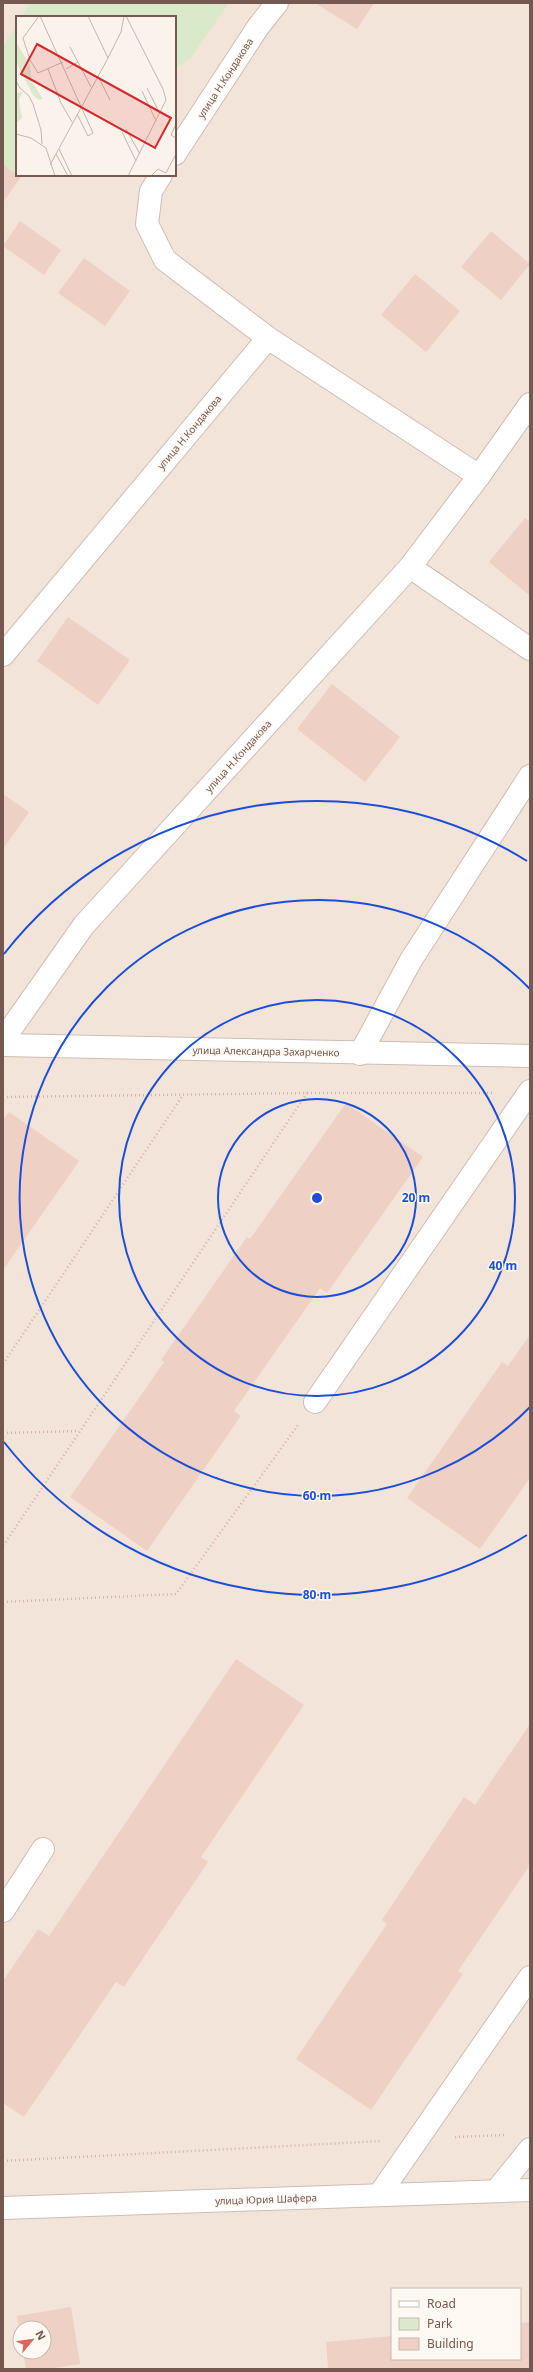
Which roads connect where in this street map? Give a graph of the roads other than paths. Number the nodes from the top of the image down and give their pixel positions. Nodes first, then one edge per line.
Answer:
1 (277, 3) edge
2 (176, 152) edge
3 (160, 176) edge
4 (268, 338) junction
5 (530, 404) edge
6 (479, 476) junction
7 (410, 567) junction
8 (530, 649) edge
9 (3, 655) edge
10 (530, 776) edge
11 (3, 1040) edge
12 (3, 1045) edge
13 (360, 1054) junction
14 (530, 1056) edge
15 (529, 1092) edge
16 (315, 1402) road end
17 (43, 1849) dead end
18 (3, 1910) edge
19 (530, 1976) edge
20 (530, 2150) edge
21 (530, 2190) edge
22 (496, 2191) junction
23 (379, 2195) junction
24 (3, 2208) edge

1 - 2 street, улица Н.Кондакова
3 - 4 street
4 - 6 street
4 - 9 street, улица Н.Кондакова
5 - 6 street, улица Н.Кондакова
6 - 7 street, улица Н.Кондакова
7 - 8 street
7 - 11 street, улица Н.Кондакова
10 - 13 street
12 - 13 street, улица Александра Захарченко
13 - 14 street, улица Александра Захарченко
15 - 16 street
17 - 18 street
19 - 23 street
20 - 22 street
21 - 22 street, улица Юрия Шафера
22 - 23 street, улица Юрия Шафера
23 - 24 street, улица Юрия Шафера

